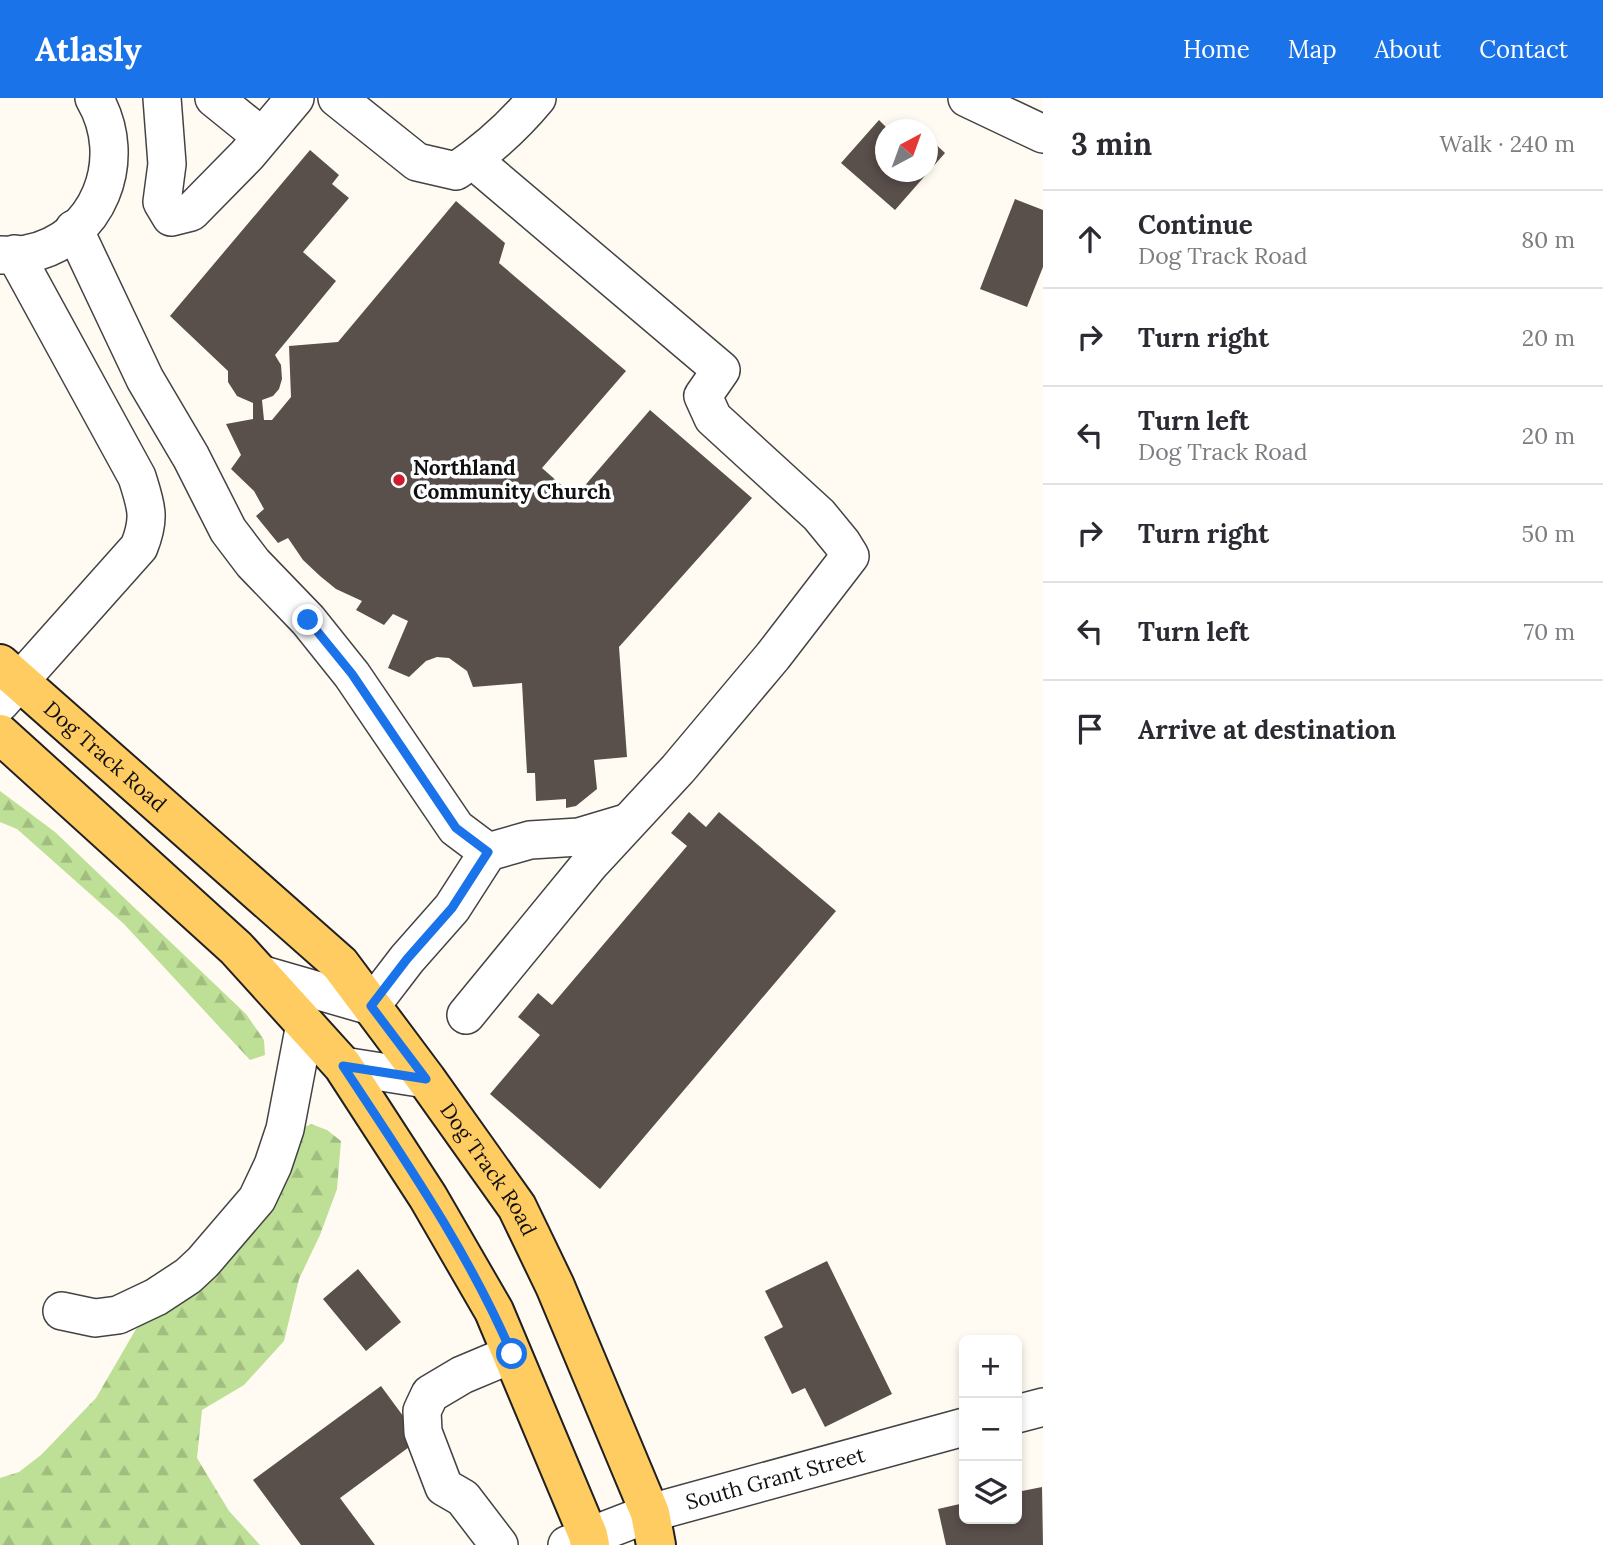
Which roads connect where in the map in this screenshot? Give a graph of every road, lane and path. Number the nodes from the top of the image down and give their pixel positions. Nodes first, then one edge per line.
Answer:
1 (94, 98) edge
2 (162, 98) edge
3 (214, 98) edge
4 (295, 98) edge
5 (337, 98) edge
6 (537, 98) edge
7 (967, 98) edge
8 (1043, 134) edge
9 (261, 136) junction
10 (475, 158) junction
11 (74, 229) junction
12 (8, 255) edge
13 (6, 683) edge
14 (0, 733) edge
15 (627, 822) junction
16 (488, 852) junction
17 (260, 974) junction
18 (371, 1006) junction
19 (466, 1015) dead end
20 (305, 1024) junction
21 (343, 1066) junction
22 (426, 1079) junction
23 (62, 1311) dead end
24 (512, 1354) junction
25 (1043, 1407) edge
26 (1022, 1413) edge
27 (959, 1429) edge
28 (653, 1529) edge
29 (582, 1542) edge
30 (499, 1545) edge

1 - 11 street
2 - 9 street
3 - 9 street
4 - 9 street
5 - 10 street
6 - 10 street
7 - 8 street
10 - 15 street
11 - 12 street
11 - 16 street
12 - 13 street
13 - 18 main road, Dog Track Road
14 - 17 main road
15 - 16 street
15 - 19 street
16 - 18 street
17 - 18 street
17 - 20 main road
18 - 22 main road, Dog Track Road
20 - 21 main road
20 - 23 street
21 - 22 street
21 - 24 main road
22 - 28 main road, Dog Track Road
24 - 29 main road
24 - 30 street
25 - 26 street
27 - 28 street, South Grant Street
28 - 29 street, South Grant Street

